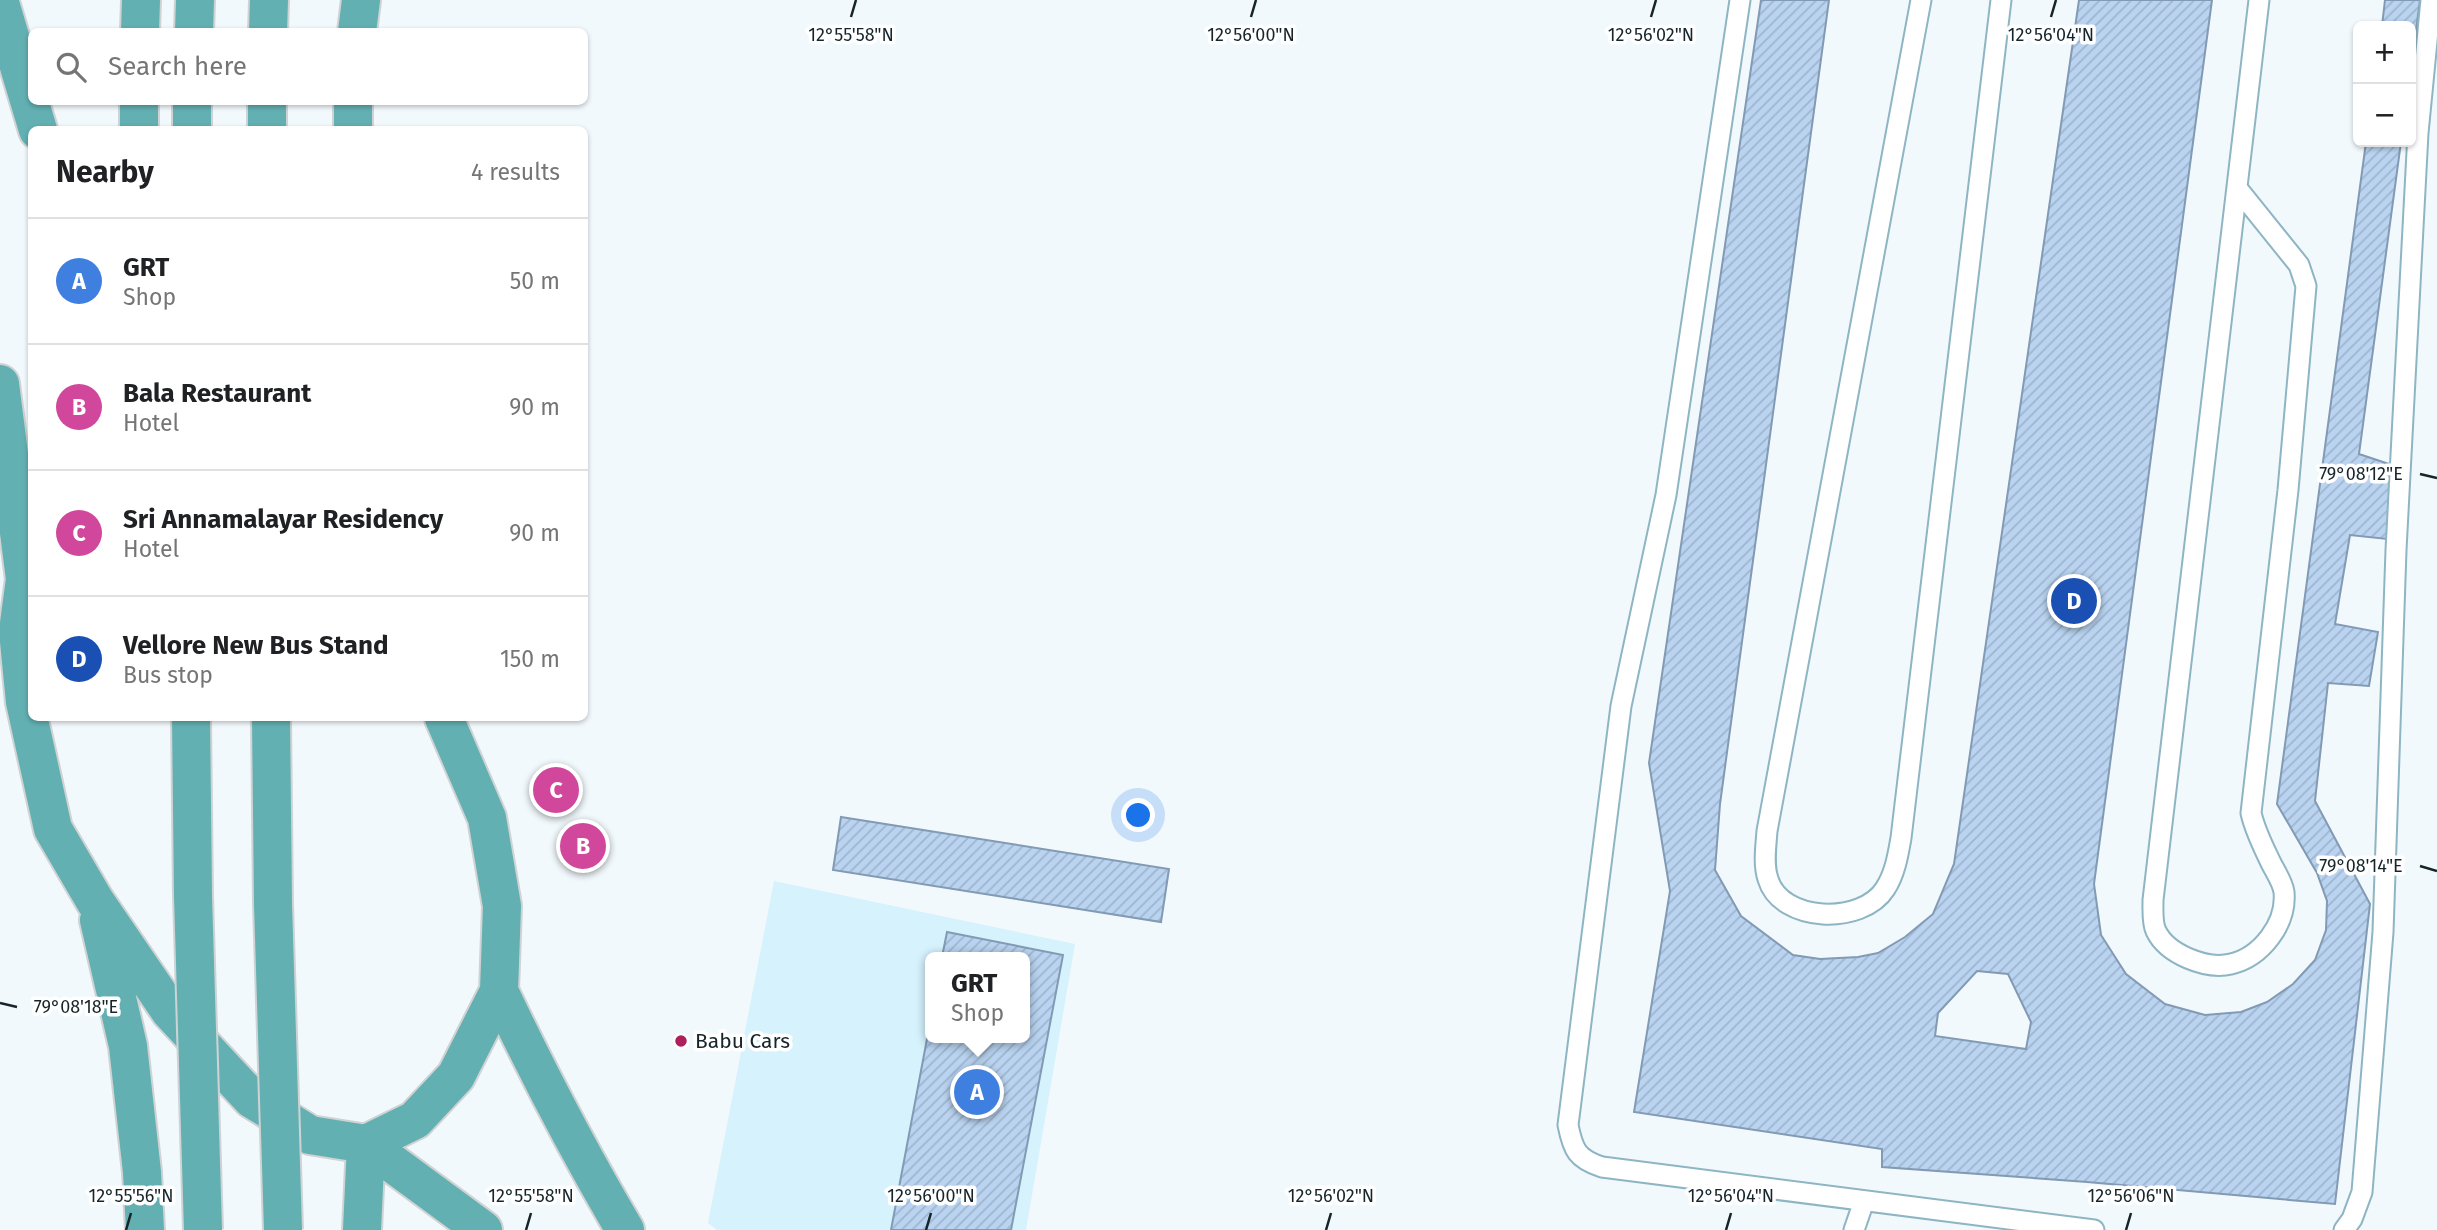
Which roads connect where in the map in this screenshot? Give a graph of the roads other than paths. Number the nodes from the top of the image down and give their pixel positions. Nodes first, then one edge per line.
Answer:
1 (141, 0) edge
2 (195, 0) edge
3 (269, 0) edge
4 (354, 0) edge
5 (361, 0) edge
6 (1740, 0) edge
7 (1921, 0) edge
8 (2001, 0) edge
9 (2259, 0) edge
10 (2431, 0) edge
11 (0, 3) edge
12 (140, 28) edge
13 (194, 28) edge
14 (268, 28) edge
15 (355, 28) edge
16 (356, 28) edge
17 (28, 97) edge
18 (31, 105) edge
19 (139, 105) edge
20 (192, 105) edge
21 (267, 105) edge
22 (353, 105) edge
23 (37, 126) edge
24 (139, 126) edge
25 (192, 126) edge
26 (267, 126) edge
27 (352, 126) edge
28 (2237, 188) junction
29 (0, 384) edge
30 (28, 573) edge
31 (28, 716) edge
32 (29, 721) edge
33 (191, 721) edge
34 (271, 721) edge
35 (445, 721) edge
36 (94, 901) junction
37 (499, 991) junction
38 (366, 1144) junction
39 (1864, 1201) junction
40 (145, 1230) edge
41 (203, 1230) edge
42 (283, 1230) edge
43 (362, 1230) edge
44 (483, 1230) edge
45 (625, 1230) edge
46 (1854, 1230) edge
47 (2094, 1230) edge
48 (2344, 1230) edge

1 - 12 highway
2 - 13 highway
3 - 14 highway
4 - 15 highway
5 - 16 highway
6 - 39 lane
7 - 8 lane
9 - 28 lane
10 - 48 lane
11 - 17 highway
18 - 23 highway
19 - 24 highway
20 - 25 highway
21 - 26 highway
22 - 27 highway
28 - 28 lane
29 - 30 highway
30 - 31 highway
32 - 36 highway
33 - 41 highway, bridge
34 - 42 highway, bridge
35 - 37 highway
36 - 38 highway
36 - 40 highway
37 - 38 highway
37 - 45 highway
38 - 43 highway
38 - 44 highway
39 - 46 lane
39 - 47 lane

